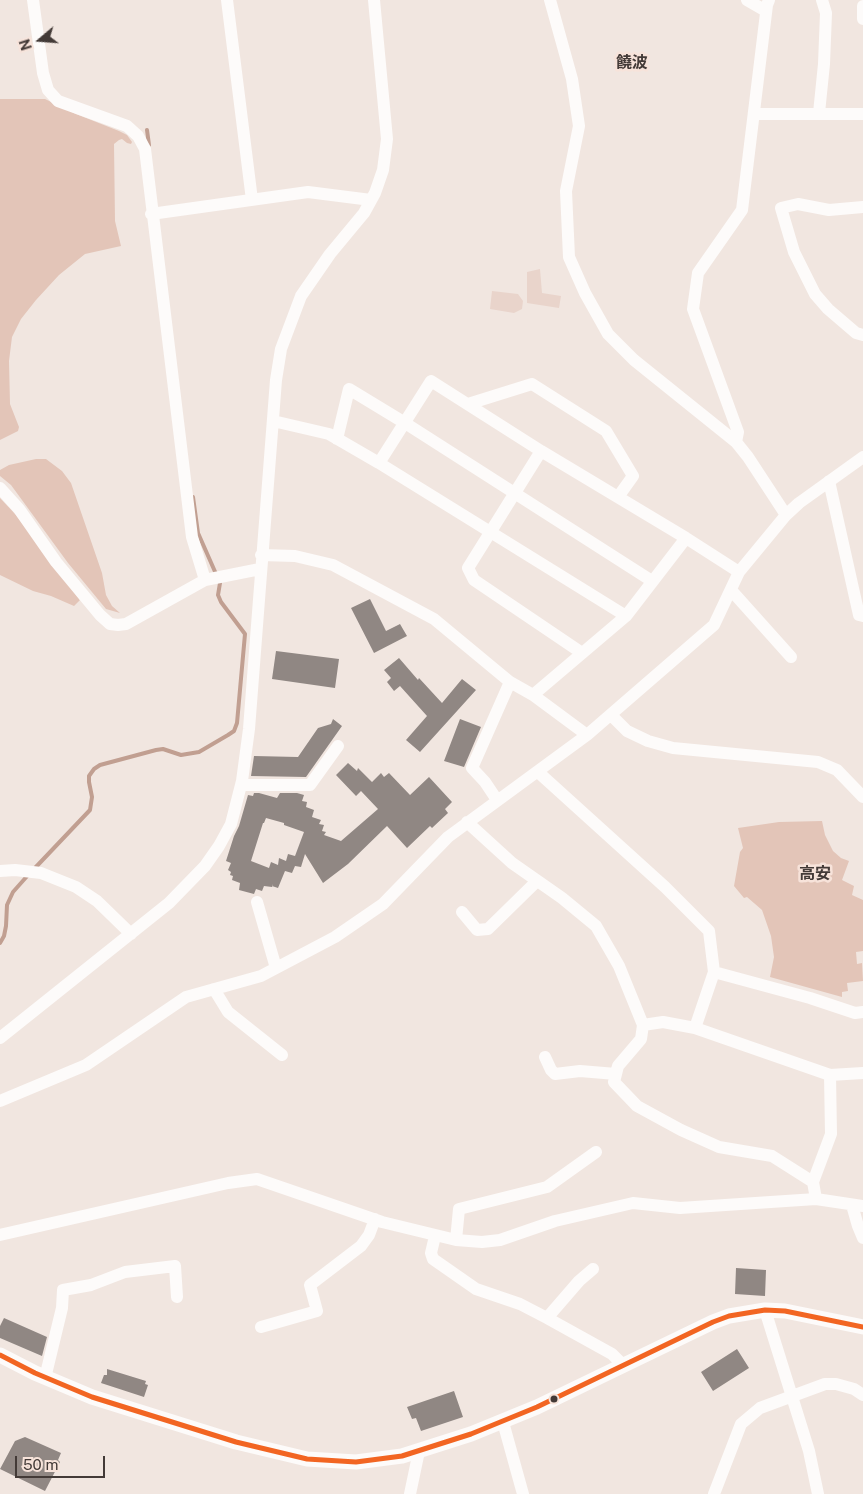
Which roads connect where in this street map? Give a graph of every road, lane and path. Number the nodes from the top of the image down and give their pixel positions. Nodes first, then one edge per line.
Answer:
1 (34, 0) edge
2 (227, 0) edge
3 (374, 0) edge
4 (550, 0) edge
5 (747, 0) edge
6 (822, 0) edge
7 (768, 6) edge
8 (863, 6) edge
9 (863, 18) edge
10 (819, 113) junction
11 (755, 114) junction
12 (863, 114) edge
13 (252, 200) junction
14 (371, 200) junction
15 (863, 208) edge
16 (151, 214) junction
17 (863, 335) edge
18 (468, 404) junction
19 (273, 421) junction
20 (405, 423) junction
21 (337, 439) junction
22 (736, 442) junction
23 (541, 451) junction
24 (863, 457) edge
25 (379, 463) junction
26 (829, 481) junction
27 (0, 488) edge
28 (515, 493) junction
29 (618, 497) junction
30 (786, 516) junction
31 (491, 532) junction
32 (686, 538) junction
33 (261, 554) junction
34 (260, 569) junction
35 (739, 572) junction
36 (205, 580) junction
37 (652, 581) junction
38 (731, 590) junction
39 (626, 616) junction
40 (863, 616) edge
41 (582, 653) junction
42 (791, 657) dead end
43 (510, 682) junction
44 (533, 694) junction
45 (611, 716) junction
46 (587, 735) junction
47 (338, 746) dead end
48 (538, 772) junction
49 (241, 785) junction
50 (863, 797) edge
51 (497, 800) junction
52 (467, 822) junction
53 (0, 871) edge
54 (537, 881) junction
55 (257, 902) dead end
56 (462, 912) dead end
57 (131, 934) junction
58 (276, 968) junction
59 (714, 972) junction
60 (214, 989) junction
61 (863, 1012) edge
62 (643, 1025) junction
63 (695, 1028) junction
64 (0, 1038) edge
65 (282, 1054) dead end
66 (545, 1057) dead end
67 (863, 1072) edge
68 (616, 1074) junction
69 (830, 1075) junction
70 (0, 1101) edge
71 (596, 1152) dead end
72 (813, 1182) junction
73 (816, 1199) junction
74 (858, 1206) edge
75 (375, 1219) junction
76 (0, 1235) edge
77 (434, 1236) junction
78 (863, 1238) edge
79 (456, 1240) junction
80 (593, 1269) dead end
81 (177, 1297) dead end
82 (765, 1310) junction
83 (548, 1318) junction
84 (863, 1326) edge
85 (261, 1327) dead end
86 (0, 1355) edge
87 (624, 1365) junction
88 (46, 1378) junction
89 (863, 1395) edge
90 (792, 1396) junction
91 (503, 1422) junction
92 (419, 1452) junction
93 (410, 1494) edge
94 (522, 1494) edge
95 (714, 1494) edge
96 (818, 1494) edge

1 - 16 street
2 - 13 street
3 - 14 street
4 - 22 street
5 - 7 street
6 - 10 street
7 - 11 street
8 - 9 street
10 - 11 street
10 - 12 street
11 - 22 street
13 - 14 street
13 - 16 street
14 - 19 street
15 - 17 street
16 - 36 street
18 - 20 street
18 - 23 street
18 - 29 street
19 - 21 street
19 - 33 street
20 - 21 street
20 - 25 street
20 - 28 street
21 - 25 street
22 - 30 street
23 - 28 street
23 - 29 street
24 - 26 street
25 - 31 street
26 - 30 street
26 - 40 street
27 - 36 street
28 - 31 street
28 - 37 street
29 - 32 street
30 - 35 street
31 - 39 street
31 - 41 street
32 - 35 street
32 - 37 street
33 - 34 street
33 - 43 street
34 - 36 street
34 - 49 street
35 - 38 street
37 - 39 street
38 - 42 street
38 - 45 street
39 - 41 street
41 - 44 street
43 - 44 street
43 - 51 street
44 - 46 street
45 - 46 street
45 - 50 street
46 - 48 street
47 - 49 street
48 - 51 street
48 - 59 street
49 - 57 street
51 - 52 street
52 - 54 street
52 - 58 street
53 - 57 street
54 - 56 street
54 - 62 street
55 - 58 street
57 - 64 street
58 - 60 street
59 - 61 street
59 - 63 street
60 - 65 street
60 - 70 street
62 - 63 street
62 - 68 street
63 - 69 street
66 - 68 street
67 - 69 street
68 - 72 street
69 - 72 street
71 - 79 street
72 - 73 street
73 - 74 street
73 - 79 street
74 - 78 street
75 - 76 street
75 - 77 street
75 - 85 street
77 - 79 street
77 - 83 street
80 - 83 street
81 - 88 street
82 - 84 main road
82 - 87 main road
82 - 90 street
83 - 87 street
86 - 88 main road
87 - 91 main road
88 - 92 main road
89 - 90 street
90 - 95 street
90 - 96 street
91 - 92 main road
91 - 94 street
92 - 93 street

